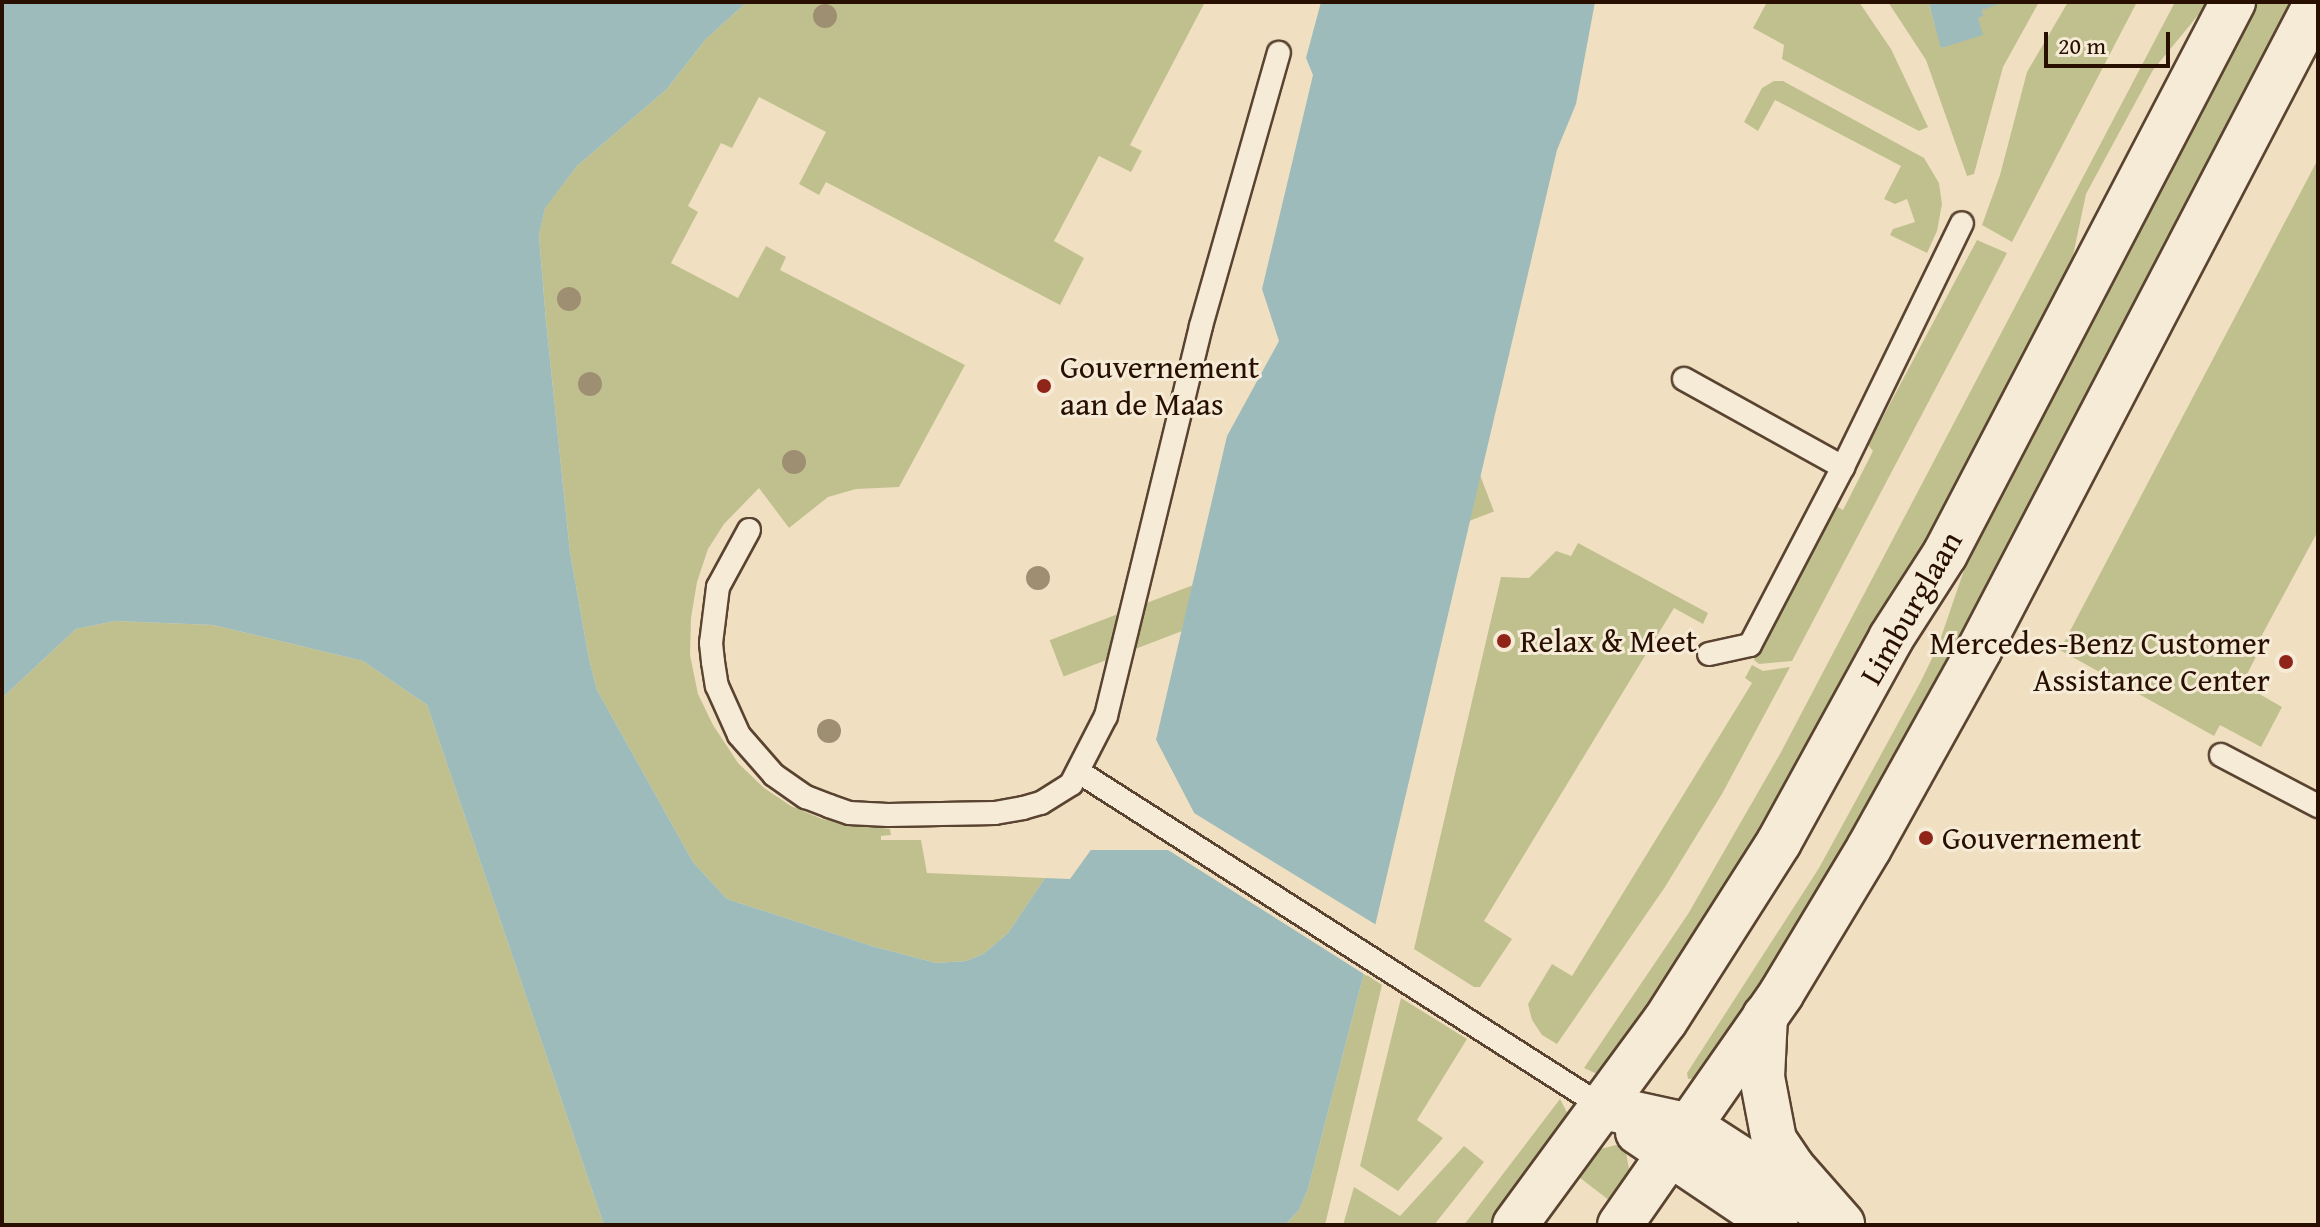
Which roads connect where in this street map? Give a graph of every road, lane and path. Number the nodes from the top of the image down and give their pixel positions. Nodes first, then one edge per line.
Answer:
1 (2233, 2) edge
2 (2317, 2) edge
3 (1279, 53) dead end
4 (1962, 223) dead end
5 (1684, 379) dead end
6 (1843, 467) junction
7 (749, 530) dead end
8 (1709, 654) dead end
9 (2221, 755) dead end
10 (1079, 772) junction
11 (2318, 806) edge
12 (1765, 1016) junction
13 (1603, 1107) junction
14 (1680, 1140) junction
15 (1843, 1224) edge
16 (1515, 1225) edge
17 (1620, 1225) edge
18 (1776, 1225) edge

1 - 13 main road, Limburglaan
2 - 12 main road
3 - 10 lane
4 - 6 lane
5 - 6 lane
6 - 8 lane
7 - 10 lane
9 - 11 lane
10 - 13 lane
12 - 14 main road
12 - 15 main road
13 - 14 main road
13 - 16 main road, Limburglaan
14 - 15 main road
14 - 17 main road
14 - 18 main road

